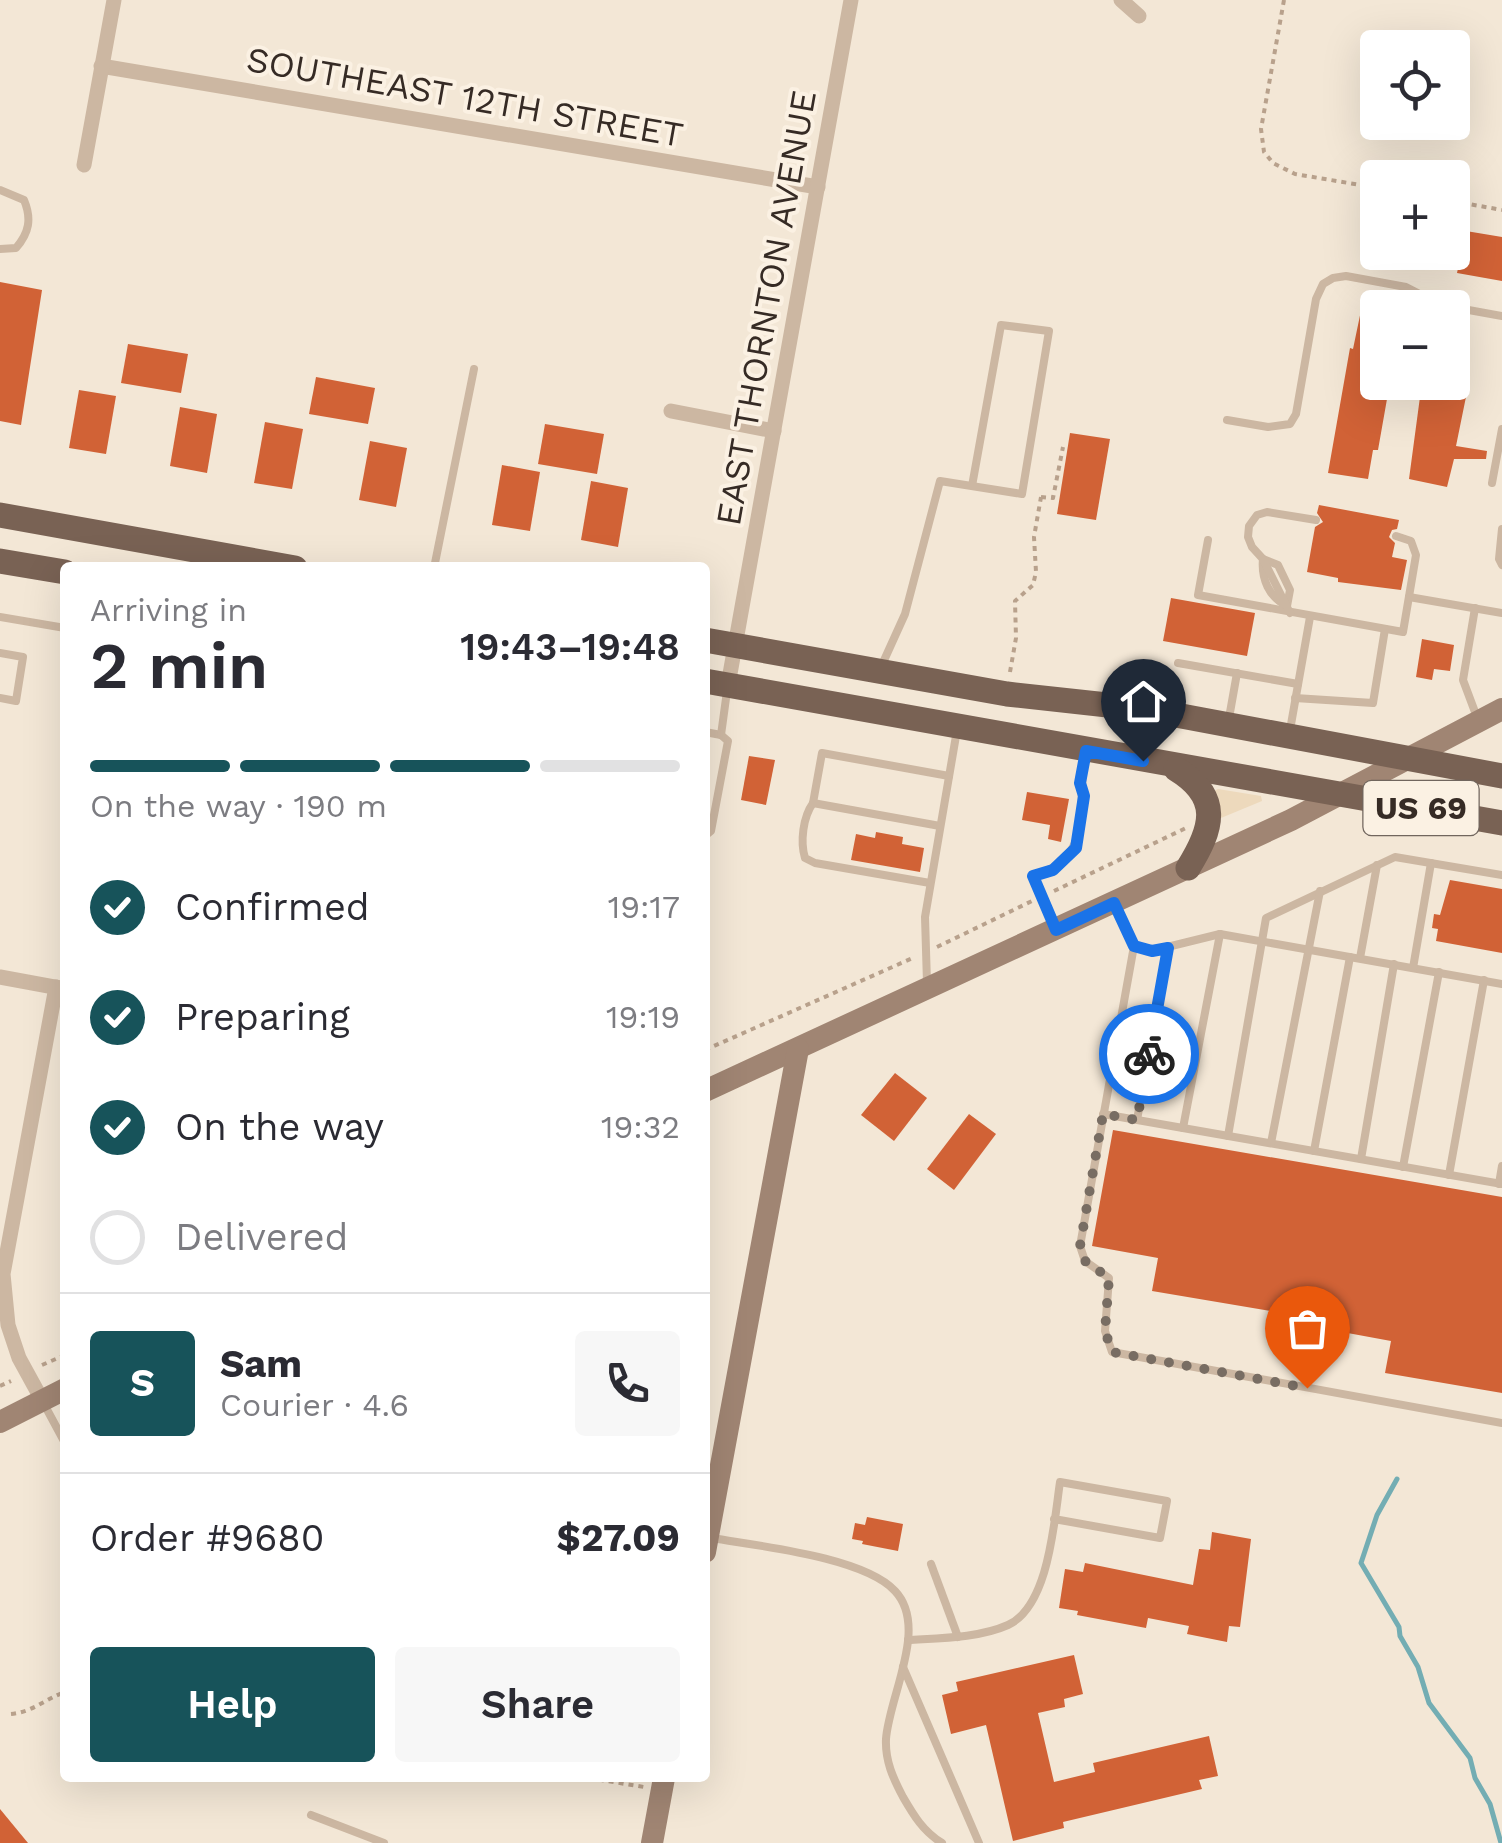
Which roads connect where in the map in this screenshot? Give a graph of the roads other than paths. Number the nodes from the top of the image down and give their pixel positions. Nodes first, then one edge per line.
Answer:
1 (114, 0) edge
2 (851, 0) edge
3 (1121, 0) edge
4 (1139, 16) dead end
5 (102, 66) junction
6 (84, 166) dead end
7 (818, 187) junction
8 (0, 190) edge
9 (0, 249) edge
10 (1502, 316) edge
11 (474, 370) dead end
12 (671, 411) dead end
13 (1227, 420) dead end
14 (1502, 428) edge
15 (774, 430) junction
16 (1492, 482) dead end
17 (972, 486) junction
18 (0, 515) edge
19 (1316, 520) dead end
20 (1502, 528) edge
21 (1396, 536) dead end
22 (1208, 540) dead end
23 (262, 562) edge
24 (435, 562) edge
25 (0, 563) edge
26 (1502, 565) edge
27 (60, 571) edge
28 (1409, 597) junction
29 (1475, 608) junction
30 (1289, 610) junction
31 (1502, 613) edge
32 (0, 616) edge
33 (1310, 616) junction
34 (60, 627) edge
35 (1386, 630) junction
36 (710, 641) edge
37 (736, 645) junction
38 (0, 653) edge
39 (1178, 662) dead end
40 (879, 671) junction
41 (1237, 673) junction
42 (717, 684) edge
43 (1298, 684) junction
44 (0, 698) edge
45 (1295, 698) junction
46 (1502, 709) edge
47 (1478, 721) junction
48 (1228, 724) junction
49 (957, 728) junction
50 (710, 733) edge
51 (721, 735) junction
52 (1289, 735) junction
53 (1086, 751) junction
54 (1408, 757) junction
55 (1172, 766) junction
56 (949, 776) junction
57 (1502, 776) edge
58 (1340, 794) junction
59 (814, 803) junction
60 (1502, 823) edge
61 (940, 826) junction
62 (710, 833) edge
63 (1431, 863) junction
64 (1377, 865) junction
65 (1188, 868) junction
66 (1502, 875) edge
67 (930, 883) junction
68 (1320, 890) junction
69 (1114, 903) junction
70 (1056, 930) junction
71 (1220, 934) junction
72 (1262, 941) junction
73 (1134, 946) junction
74 (1168, 948) junction
75 (1309, 950) junction
76 (1355, 958) junction
77 (1394, 964) junction
78 (1413, 968) junction
79 (1439, 972) junction
80 (0, 977) edge
81 (1484, 980) junction
82 (1502, 984) edge
83 (60, 988) edge
84 (928, 988) junction
85 (60, 992) edge
86 (798, 1048) junction
87 (710, 1089) edge
88 (1103, 1114) junction
89 (1137, 1120) junction
90 (1183, 1128) junction
91 (1228, 1136) junction
92 (1272, 1144) junction
93 (1314, 1151) junction
94 (1360, 1159) junction
95 (1502, 1166) edge
96 (1403, 1167) junction
97 (1449, 1175) junction
98 (1500, 1184) edge
99 (5, 1233) edge
100 (60, 1391) edge
101 (42, 1400) junction
102 (0, 1422) edge
103 (1502, 1424) edge
104 (60, 1434) edge
105 (1054, 1519) junction
106 (710, 1523) edge
107 (710, 1546) edge
108 (931, 1564) dead end
109 (958, 1636) junction
110 (908, 1640) junction
111 (903, 1667) junction
112 (663, 1784) edge
113 (311, 1815) dead end
114 (384, 1843) edge
115 (652, 1843) edge
116 (942, 1843) edge
117 (979, 1843) edge

1 - 5 street
2 - 7 street, EAST THORNTON AVENUE
3 - 4 street
5 - 6 street
5 - 7 street, SOUTHEAST 12TH STREET
7 - 15 street, EAST THORNTON AVENUE
8 - 9 lane
10 - 13 lane
11 - 24 lane
12 - 15 street
14 - 16 lane
15 - 37 street, EAST THORNTON AVENUE
17 - 17 lane
17 - 40 lane
18 - 23 main road
19 - 30 lane
20 - 26 lane
21 - 28 lane
22 - 30 lane
25 - 27 main road
28 - 29 lane
28 - 35 lane
29 - 31 lane
29 - 47 lane
30 - 33 lane
32 - 34 lane
33 - 35 lane
33 - 43 lane
35 - 45 lane
36 - 37 main road, US 69
37 - 40 main road, US 69
37 - 42 street, EAST THORNTON AVENUE
38 - 44 lane
39 - 41 lane
40 - 48 main road, US 69
41 - 43 lane
41 - 48 lane
42 - 49 main road, US 69
42 - 51 lane
43 - 45 lane
45 - 52 lane
46 - 47 main road
47 - 54 main road
48 - 52 main road, US 69
49 - 53 main road, US 69
49 - 56 lane
50 - 51 lane
51 - 62 lane
52 - 54 main road, US 69
53 - 55 main road, US 69
53 - 70 lane
54 - 57 main road, US 69
54 - 58 main road
55 - 58 main road, US 69
55 - 65 main road
56 - 59 lane
56 - 61 lane
58 - 60 main road, US 69
58 - 65 main road
59 - 61 lane
59 - 67 lane
61 - 67 lane
63 - 64 lane
63 - 66 lane
63 - 78 lane
64 - 68 lane
64 - 76 lane
65 - 69 main road
67 - 84 lane
68 - 72 lane
68 - 75 lane
69 - 70 main road
69 - 73 lane
70 - 84 main road
71 - 72 lane
71 - 74 lane
71 - 90 lane
72 - 75 lane
72 - 91 lane
73 - 74 lane
73 - 88 lane
74 - 89 lane
75 - 76 lane
75 - 92 lane
76 - 77 lane
76 - 93 lane
77 - 78 lane
77 - 94 lane
78 - 79 lane
79 - 81 lane
79 - 96 lane
80 - 83 street
81 - 82 lane
81 - 97 lane
84 - 86 main road
85 - 99 street
86 - 87 main road
86 - 106 main road
88 - 89 lane
88 - 103 lane
89 - 90 lane
90 - 91 lane
91 - 92 lane
92 - 93 lane
93 - 94 lane
94 - 96 lane
95 - 98 lane
96 - 97 lane
97 - 98 lane
99 - 101 street
100 - 101 main road
101 - 102 main road
101 - 104 lane
105 - 105 lane
105 - 109 lane
107 - 110 lane
108 - 109 lane
109 - 110 lane
110 - 111 lane
111 - 116 lane
111 - 117 lane
112 - 115 main road
113 - 114 lane

